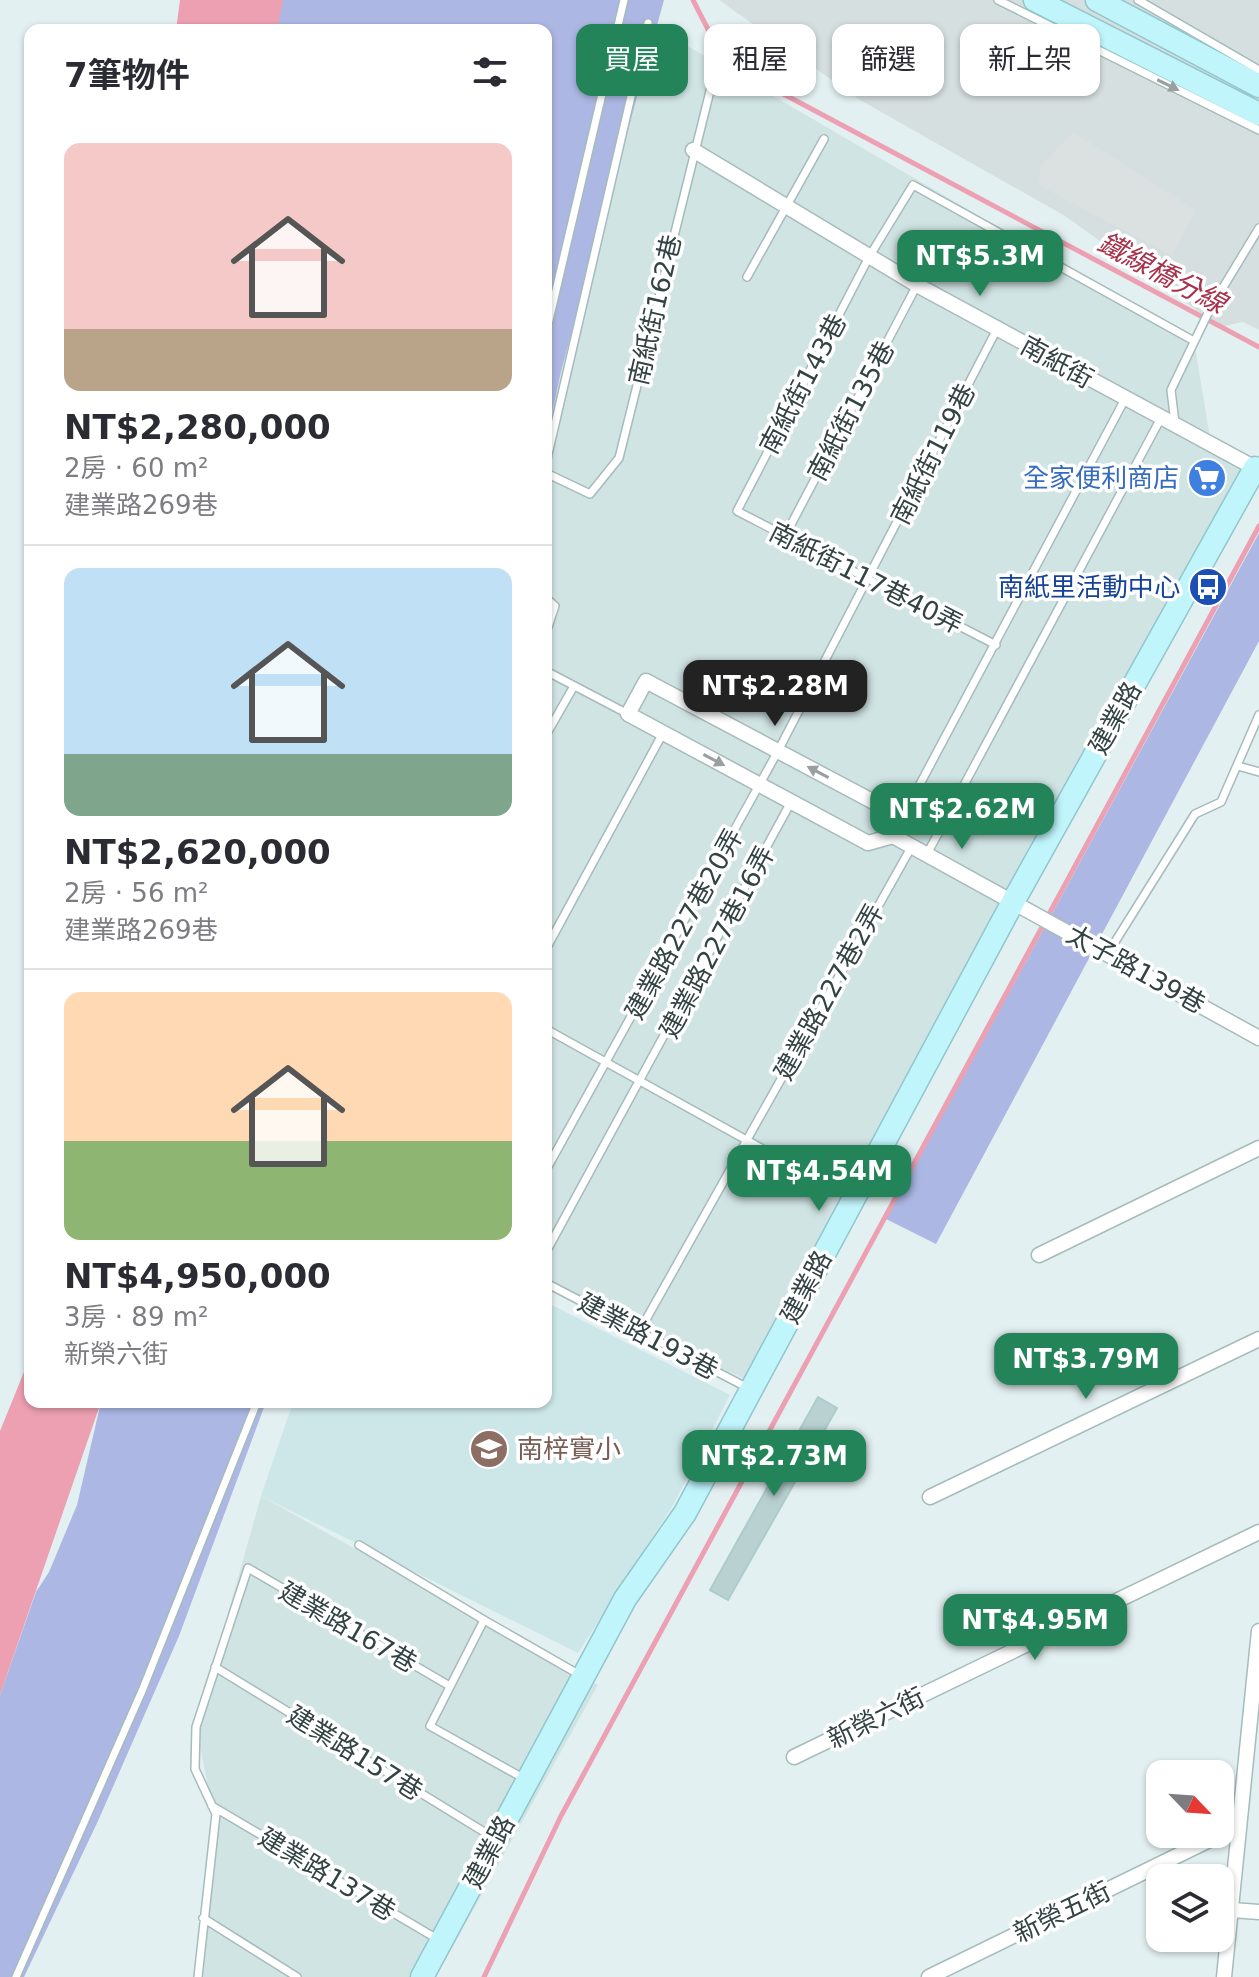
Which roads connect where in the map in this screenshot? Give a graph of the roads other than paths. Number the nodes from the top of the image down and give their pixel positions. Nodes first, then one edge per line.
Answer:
1 (624, 0) edge
2 (998, 0) edge
3 (1035, 0) edge
4 (1097, 0) edge
5 (1138, 0) edge
6 (648, 23) dead end
7 (1259, 70) edge
8 (1259, 86) edge
9 (708, 96) edge
10 (1259, 114) edge
11 (1259, 130) edge
12 (824, 139) dead end
13 (693, 150) junction
14 (787, 205) junction
15 (1259, 228) edge
16 (869, 257) junction
17 (747, 277) dead end
18 (917, 285) junction
19 (552, 307) edge
20 (997, 329) junction
21 (1194, 341) junction
22 (1125, 399) junction
23 (1161, 418) junction
24 (1175, 425) junction
25 (552, 437) edge
26 (1257, 469) edge
27 (552, 476) edge
28 (737, 511) joint
29 (785, 536) junction
30 (870, 579) junction
31 (996, 645) junction
32 (552, 674) edge
33 (574, 686) junction
34 (628, 714) junction
35 (1259, 715) edge
36 (552, 724) edge
37 (663, 733) junction
38 (778, 751) junction
39 (1238, 766) junction
40 (1259, 772) edge
41 (760, 785) junction
42 (791, 802) junction
43 (893, 836) junction
44 (912, 846) junction
45 (927, 854) junction
46 (1014, 900) junction
47 (552, 938) edge
48 (1108, 953) junction
49 (552, 1032) edge
50 (1259, 1038) edge
51 (608, 1062) junction
52 (642, 1081) junction
53 (747, 1138) junction
54 (1259, 1148) edge
55 (552, 1160) edge
56 (853, 1199) junction
57 (552, 1241) edge
58 (1039, 1255) dead end
59 (552, 1286) edge
60 (639, 1332) junction
61 (1259, 1339) edge
62 (750, 1390) junction
63 (255, 1408) edge
64 (930, 1497) dead end
65 (1259, 1532) edge
66 (359, 1545) dead end
67 (484, 1620) junction
68 (1259, 1631) edge
69 (215, 1667) junction
70 (582, 1676) junction
71 (448, 1685) junction
72 (794, 1757) dead end
73 (527, 1780) junction
74 (212, 1806) junction
75 (1238, 1826) junction
76 (496, 1840) junction
77 (1234, 1882) edge
78 (1234, 1910) edge
79 (1259, 1912) edge
80 (203, 1918) junction
81 (441, 1942) junction
82 (1227, 1952) edge
83 (16, 1977) edge
84 (198, 1977) edge
85 (297, 1977) edge
86 (422, 1977) edge
87 (929, 1977) edge
88 (1224, 1977) edge

1 - 19 lane
2 -> 11 lane
3 - 10 street
4 - 8 street
5 - 7 lane
6 - 25 lane
9 - 13 lane, 南紙街162巷
12 - 14 lane
13 - 14 street, 南紙街
13 - 27 lane, 南紙街162巷
14 - 16 street, 南紙街
14 - 17 lane
15 - 21 lane
16 - 18 street, 南紙街
16 - 21 lane, 南紙街143巷
16 - 28 lane, 南紙街143巷
18 - 20 street, 南紙街
18 - 29 lane, 南紙街135巷
20 - 22 street, 南紙街
20 - 30 lane, 南紙街119巷
21 - 24 lane
22 - 23 street, 南紙街
22 - 31 lane
23 - 24 street, 南紙街
23 - 45 lane
24 - 26 street, 南紙街
26 - 46 street, 建業路
28 - 29 lane, 南紙街117巷40弄
29 - 30 lane, 南紙街117巷40弄
30 - 31 lane, 南紙街117巷40弄
30 - 38 lane, 南紙街119巷
31 - 43 lane
32 - 33 lane
33 - 34 lane
33 - 36 lane
34 - 37 street
34 - 38 street
35 - 39 lane
37 -> 41 street
37 - 47 lane
38 - 41 lane, 建業路227巷20弄
43 -> 38 street
39 - 40 lane
39 - 48 lane
41 - 42 street
41 - 51 lane, 建業路227巷20弄
42 - 43 street
42 - 52 lane, 建業路227巷16弄
43 - 44 street, 太子路139巷
44 - 45 street, 太子路139巷
44 - 53 lane, 建業路227巷2弄
45 - 46 street, 太子路139巷
46 - 48 street, 太子路139巷
46 - 56 street, 建業路
48 - 50 street, 太子路139巷
49 - 51 lane
51 - 52 lane
51 - 55 lane, 建業路227巷20弄
52 - 53 lane
52 - 57 lane, 建業路227巷16弄
53 - 56 lane
53 - 60 lane, 建業路227巷2弄
54 - 58 street
56 - 62 street, 建業路
59 - 60 lane, 建業路193巷
60 - 62 lane, 建業路193巷
61 - 64 street
62 - 70 street, 建業路
63 - 83 lane
65 - 72 street, 新榮六街
66 - 67 lane
67 - 70 lane
67 - 71 lane, 建業路167巷
68 - 75 street
69 - 71 lane, 建業路167巷
69 - 74 lane
69 - 76 lane, 建業路157巷
70 - 73 street, 建業路
71 - 73 lane, 建業路167巷
73 - 76 street, 建業路
74 - 80 lane
74 - 81 lane, 建業路137巷
75 - 77 street
75 - 87 street, 新榮五街
76 - 81 street, 建業路
78 - 79 street
80 - 84 lane
80 - 85 lane
81 - 86 street, 建業路
82 - 88 street

